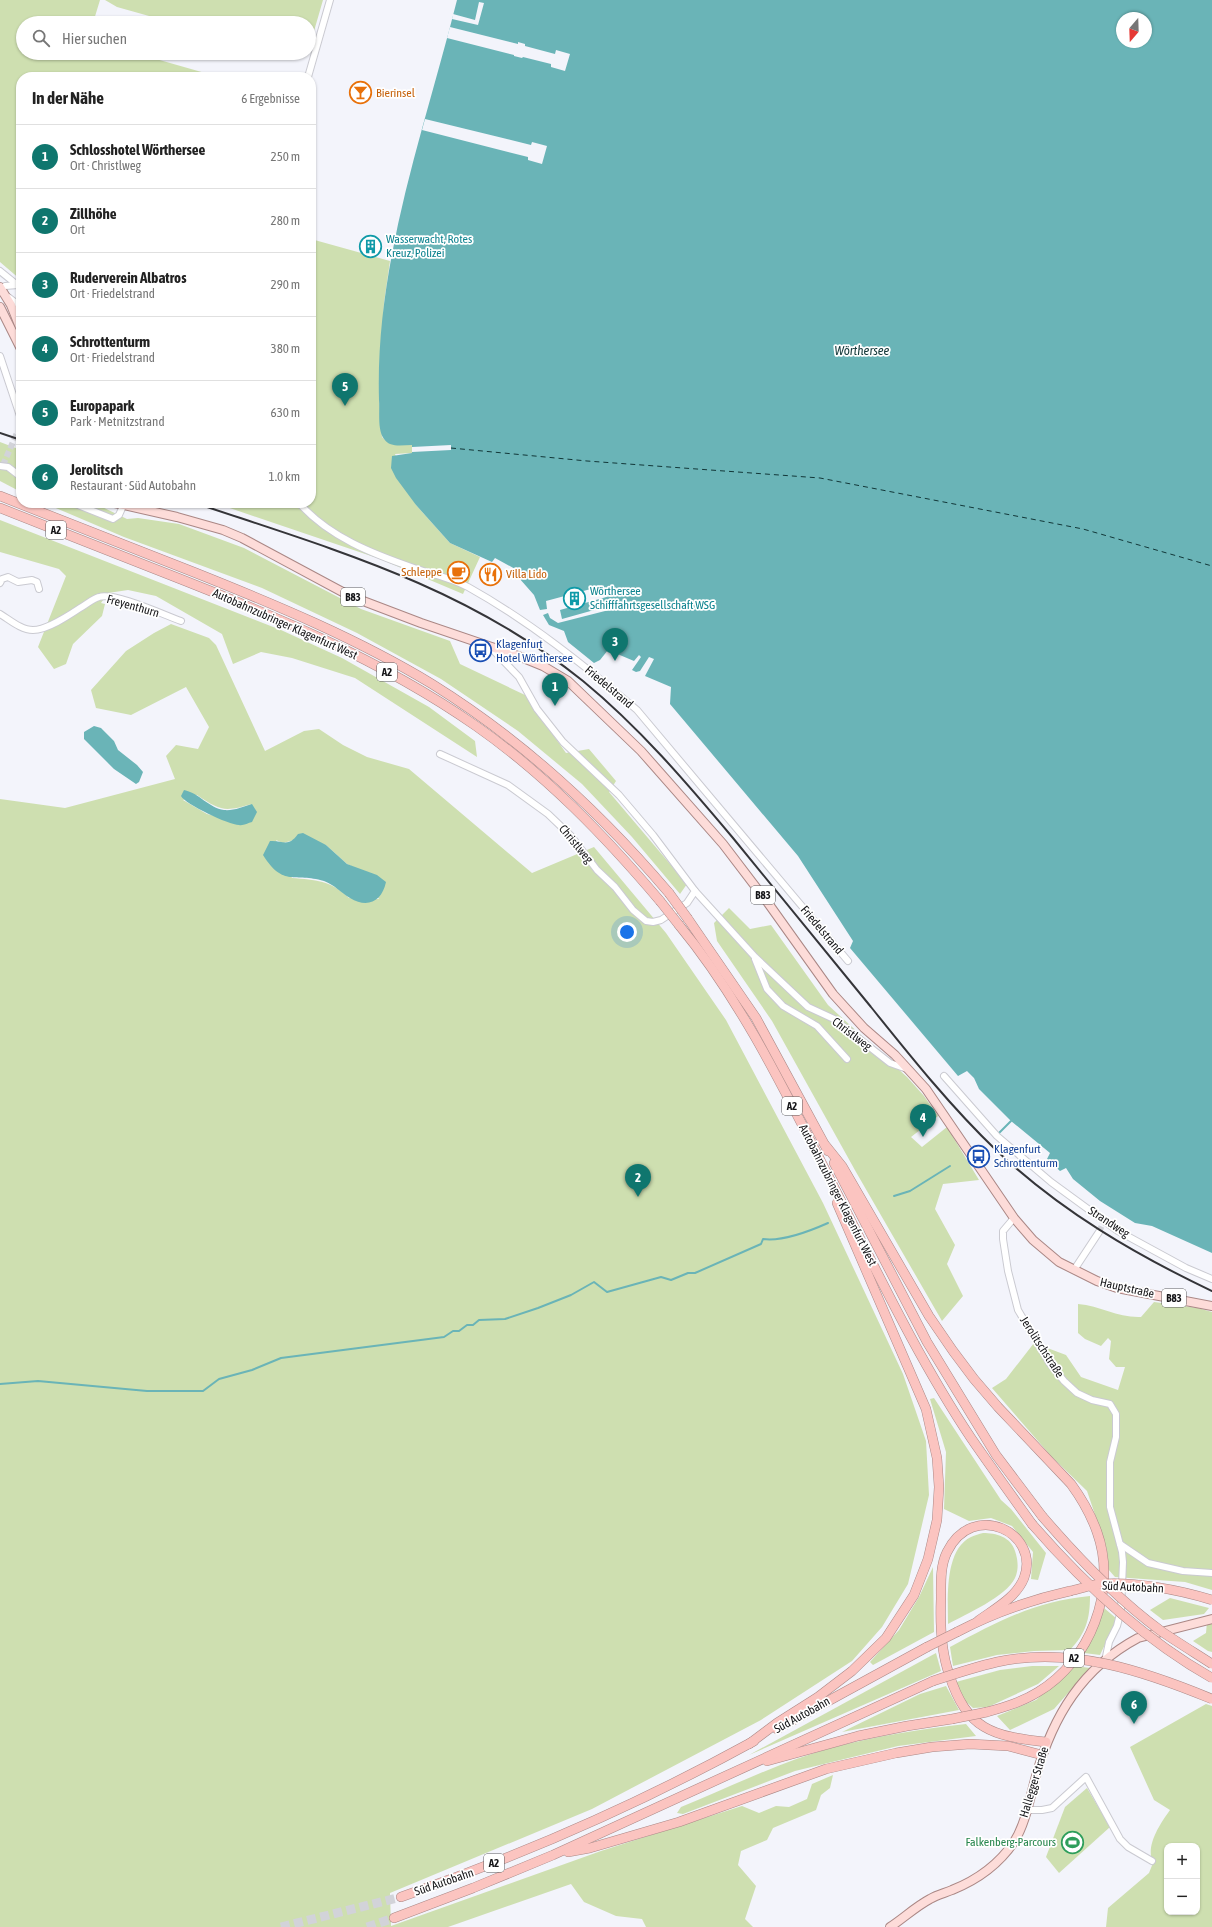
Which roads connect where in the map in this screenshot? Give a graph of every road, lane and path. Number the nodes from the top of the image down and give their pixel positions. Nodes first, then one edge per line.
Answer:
1 (330, 0) edge
2 (316, 49) edge
3 (313, 60) edge
4 (309, 72) edge
5 (0, 271) edge
6 (16, 284) edge
7 (16, 287) edge
8 (1, 291) edge
9 (16, 303) edge
10 (0, 307) edge
11 (16, 320) edge
12 (16, 338) edge
13 (0, 356) edge
14 (16, 404) edge
15 (0, 466) edge
16 (16, 474) edge
17 (0, 488) edge
18 (0, 496) edge
19 (16, 500) edge
20 (16, 502) edge
21 (0, 508) edge
22 (32, 508) edge
23 (85, 508) edge
24 (122, 508) edge
25 (133, 508) edge
26 (305, 508) edge
27 (0, 582) edge
28 (39, 589) dead end
29 (0, 614) edge
30 (181, 621) dead end
31 (490, 647) junction
32 (440, 754) dead end
33 (695, 891) junction
34 (755, 957) junction
35 (848, 961) dead end
36 (847, 1059) dead end
37 (910, 1070) junction
38 (944, 1076) dead end
39 (826, 1146) junction
40 (830, 1181) junction
41 (1014, 1218) junction
42 (1099, 1232) tunnel mouth
43 (1074, 1270) junction
44 (1212, 1279) edge
45 (1212, 1306) edge
46 (1120, 1544) junction
47 (1212, 1573) edge
48 (1212, 1600) edge
49 (1212, 1619) edge
50 (978, 1621) junction
51 (1106, 1661) junction
52 (1212, 1664) edge
53 (1212, 1678) edge
54 (1212, 1699) edge
55 (1046, 1742) junction
56 (749, 1744) junction
57 (1042, 1754) junction
58 (752, 1764) junction
59 (1027, 1810) junction
60 (553, 1855) junction
61 (1152, 1861) dead end
62 (401, 1897) tunnel mouth
63 (394, 1918) tunnel mouth
64 (894, 1926) edge

1 - 2 street
3 - 4 street
5 - 6 street
7 - 8 street
8 - 9 street
8 - 11 main road
10 - 12 main road
13 - 14 street
15 - 16 street
17 - 19 highway
18 - 20 highway, Autobahnzubringer Klagenfurt West / A2
21 - 40 highway, Autobahnzubringer Klagenfurt West / A2, bridge
22 - 39 highway, Autobahnzubringer Klagenfurt West / A2, bridge
23 - 24 street
25 - 31 main road, B83
26 - 35 street, Friedelstrand
27 - 28 street
29 - 30 street, Freyenthurn
31 - 33 street, Christlweg
31 - 37 main road, B83
32 - 33 street, Christlweg
33 - 34 street, Christlweg
34 - 36 street
34 - 37 street, Christlweg
37 - 41 main road, B83
38 - 44 street, Strandweg
39 - 52 highway, Autobahnzubringer Klagenfurt West / A2, bridge
39 - 58 highway, bridge
40 - 53 highway, Autobahnzubringer Klagenfurt West / A2, bridge
40 - 56 highway
41 - 43 main road, Hauptstraße / B83
41 - 46 street, Jerolitschstraße
42 - 43 street
43 - 45 main road, Hauptstraße / B83
46 - 47 street
46 - 51 street, Jerolitschstraße
48 - 50 highway, Süd Autobahn / A2, bridge
49 - 51 main road, Hallegger Straße
50 - 55 highway
50 - 56 highway, Süd Autobahn / A2, bridge
51 - 55 main road, Hallegger Straße
54 - 58 highway, Süd Autobahn / A2, bridge
55 - 57 main road, Hallegger Straße
56 - 62 highway, Süd Autobahn / A2
57 - 59 main road, Hallegger Straße
57 - 60 highway
58 - 60 highway, Süd Autobahn / A2
59 - 61 street
59 - 64 main road, Hallegger Straße
60 - 63 highway, Süd Autobahn / A2

